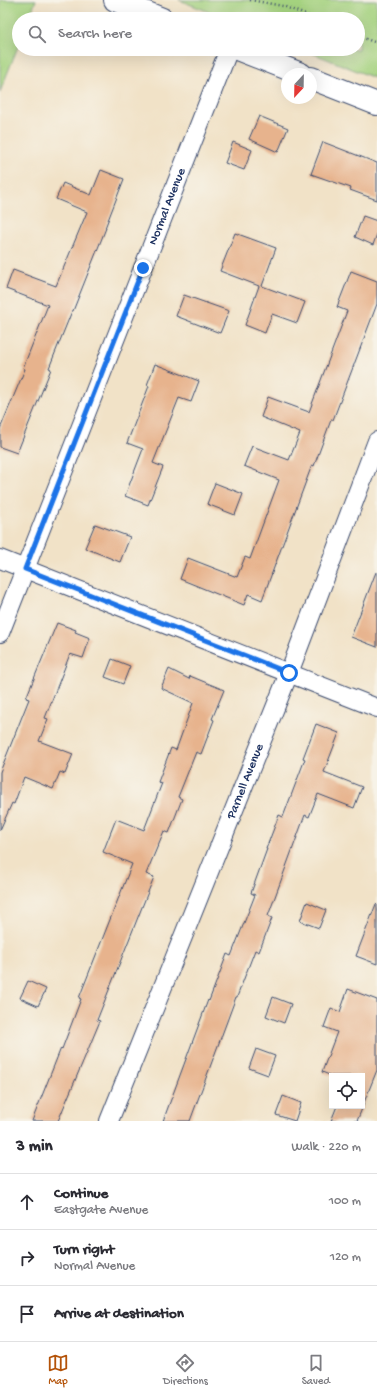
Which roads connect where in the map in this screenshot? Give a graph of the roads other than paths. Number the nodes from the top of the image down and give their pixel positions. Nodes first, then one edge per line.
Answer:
1 (115, 0) edge
2 (145, 12) edge
3 (226, 56) edge
4 (255, 56) edge
5 (285, 68) edge
6 (317, 80) edge
7 (377, 104) edge
8 (377, 440) edge
9 (0, 559) edge
10 (25, 569) junction
11 (0, 633) edge
12 (289, 673) junction
13 (377, 708) edge
14 (109, 1121) edge

1 - 2 street
3 - 10 street, Normal Avenue
4 - 5 street
6 - 7 street
8 - 12 street, Parnell Avenue
9 - 10 street
10 - 11 street, Normal Avenue
10 - 12 street
12 - 13 street
12 - 14 street, Parnell Avenue

